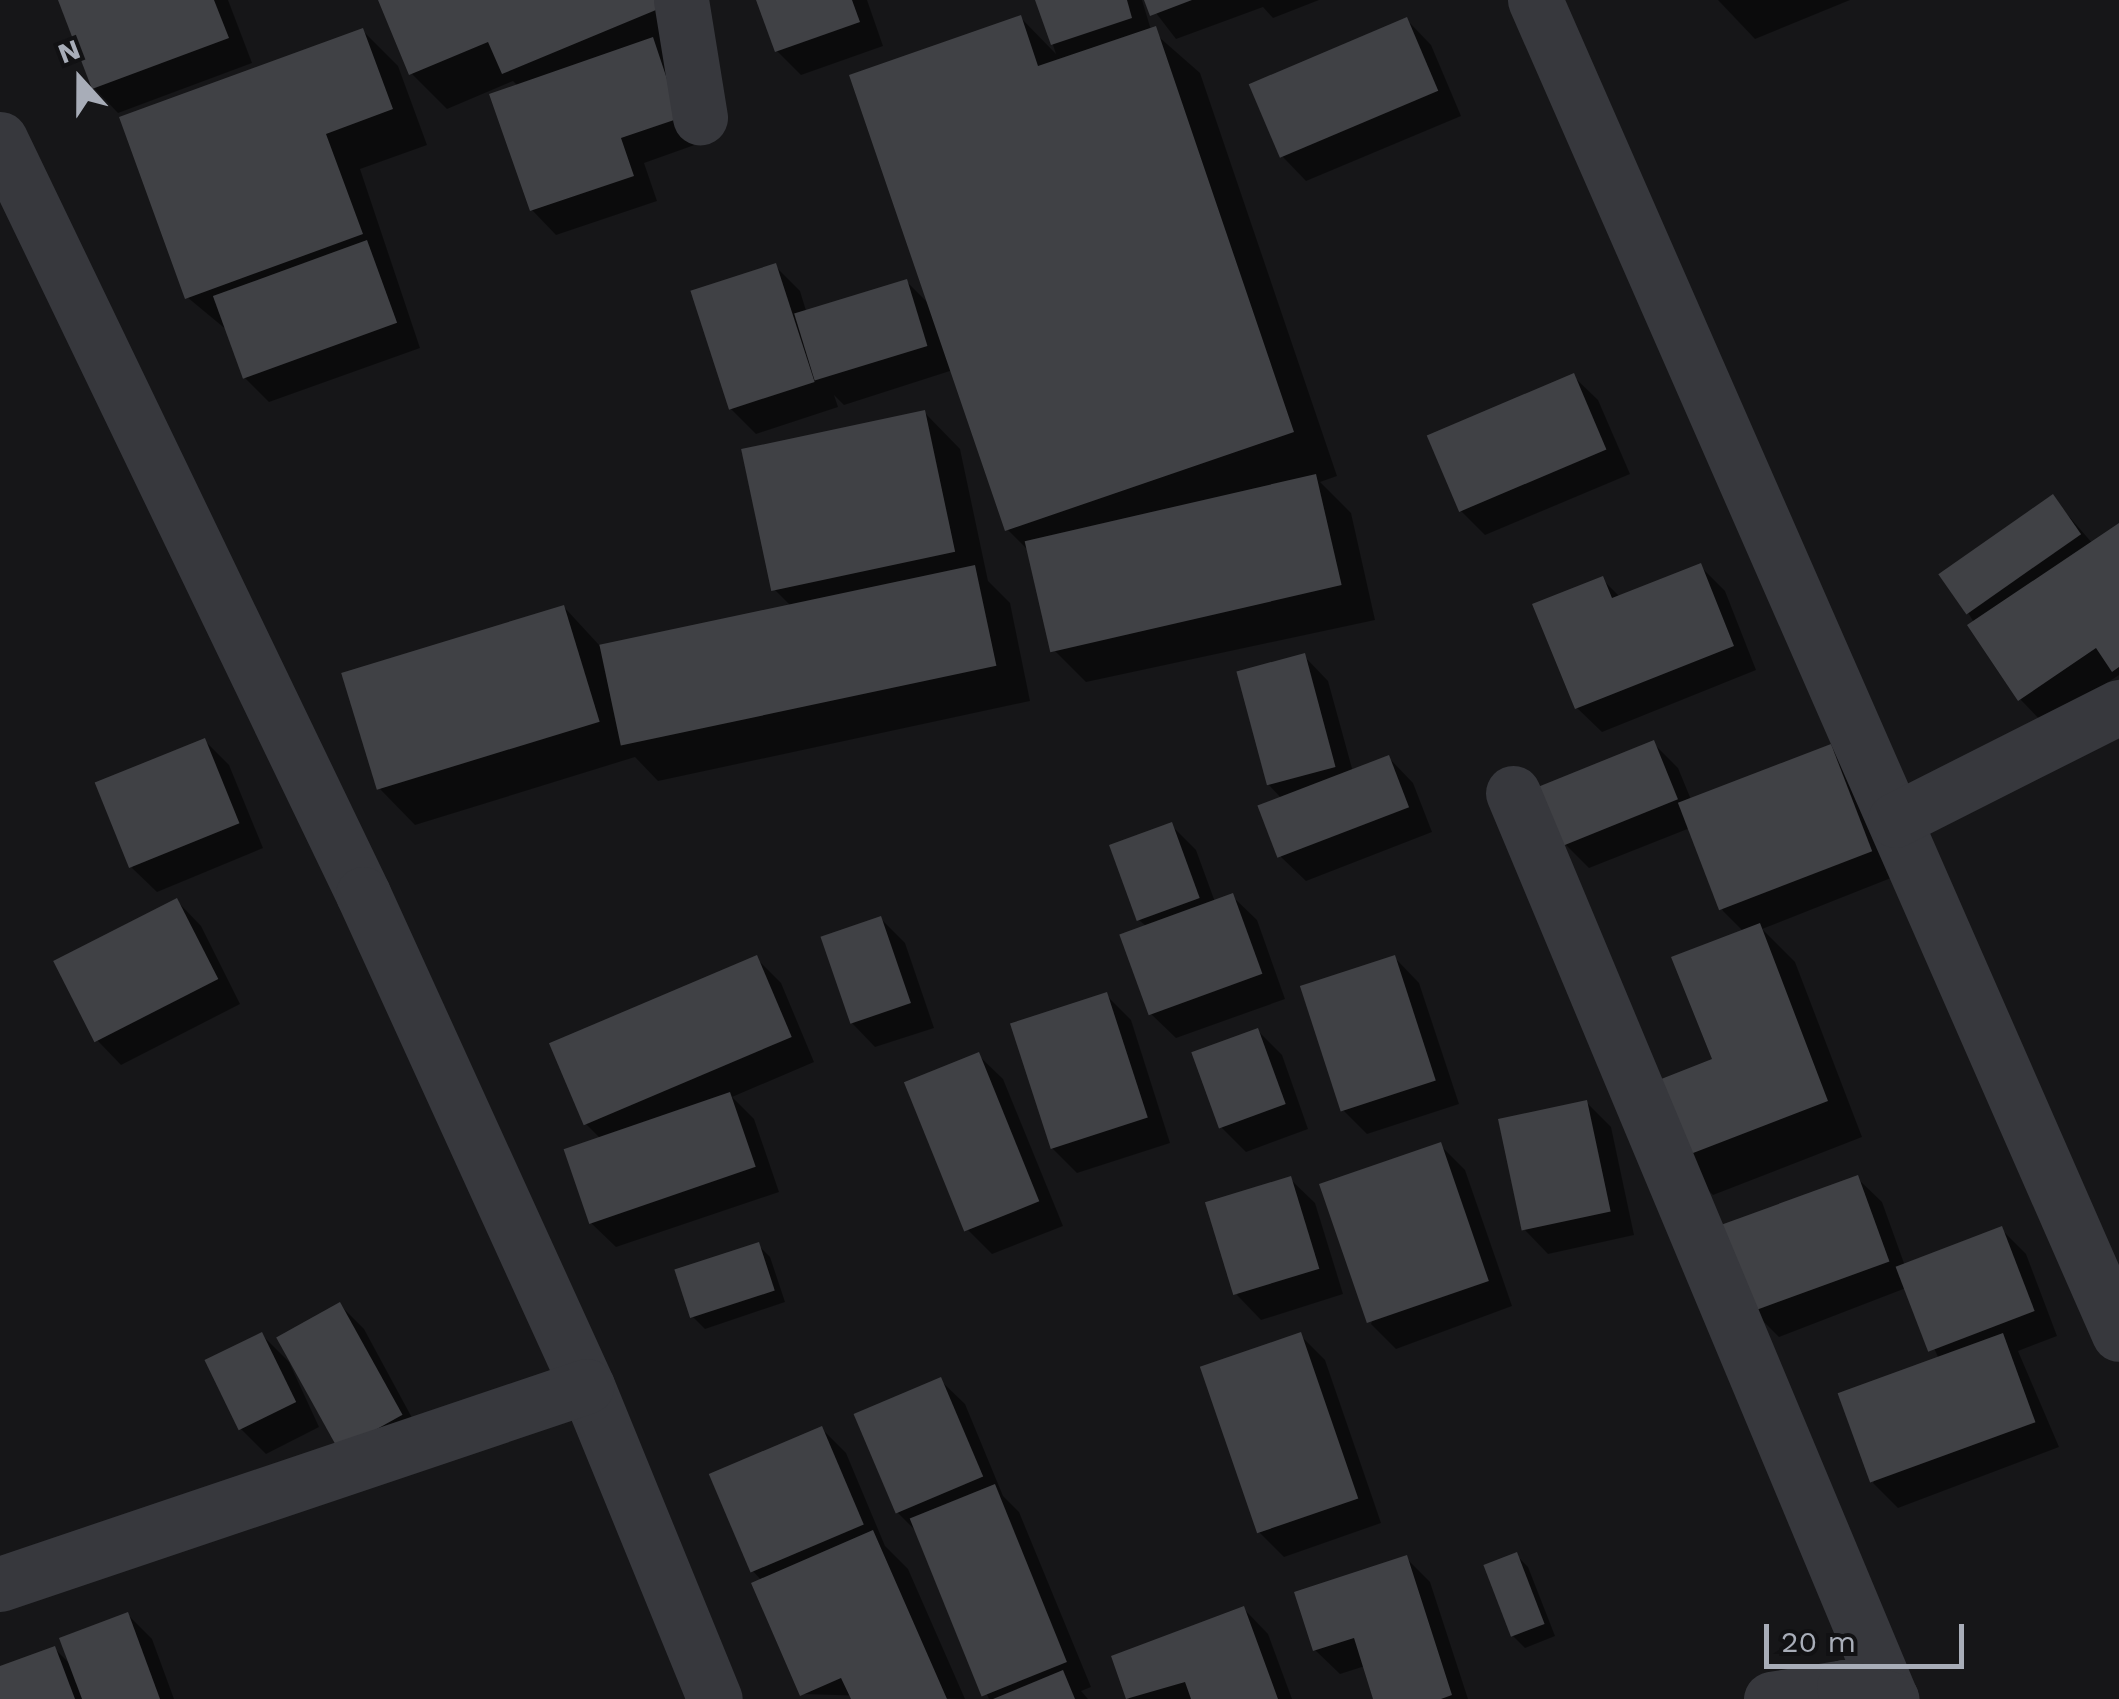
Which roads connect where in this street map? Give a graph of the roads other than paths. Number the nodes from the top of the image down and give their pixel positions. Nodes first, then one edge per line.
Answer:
1 (681, 0) edge
2 (1535, 0) edge
3 (700, 117) dead end
4 (0, 139) edge
5 (2119, 707) edge
6 (1513, 794) dead end
7 (1895, 820) junction
8 (2119, 1334) edge
9 (587, 1386) junction
10 (0, 1584) edge
11 (715, 1699) edge
12 (1770, 1699) edge
13 (1891, 1699) edge

1 - 3 street
2 - 7 street
4 - 9 street
5 - 7 street
6 - 13 street
7 - 8 street
9 - 10 street
9 - 11 street
12 - 13 street

